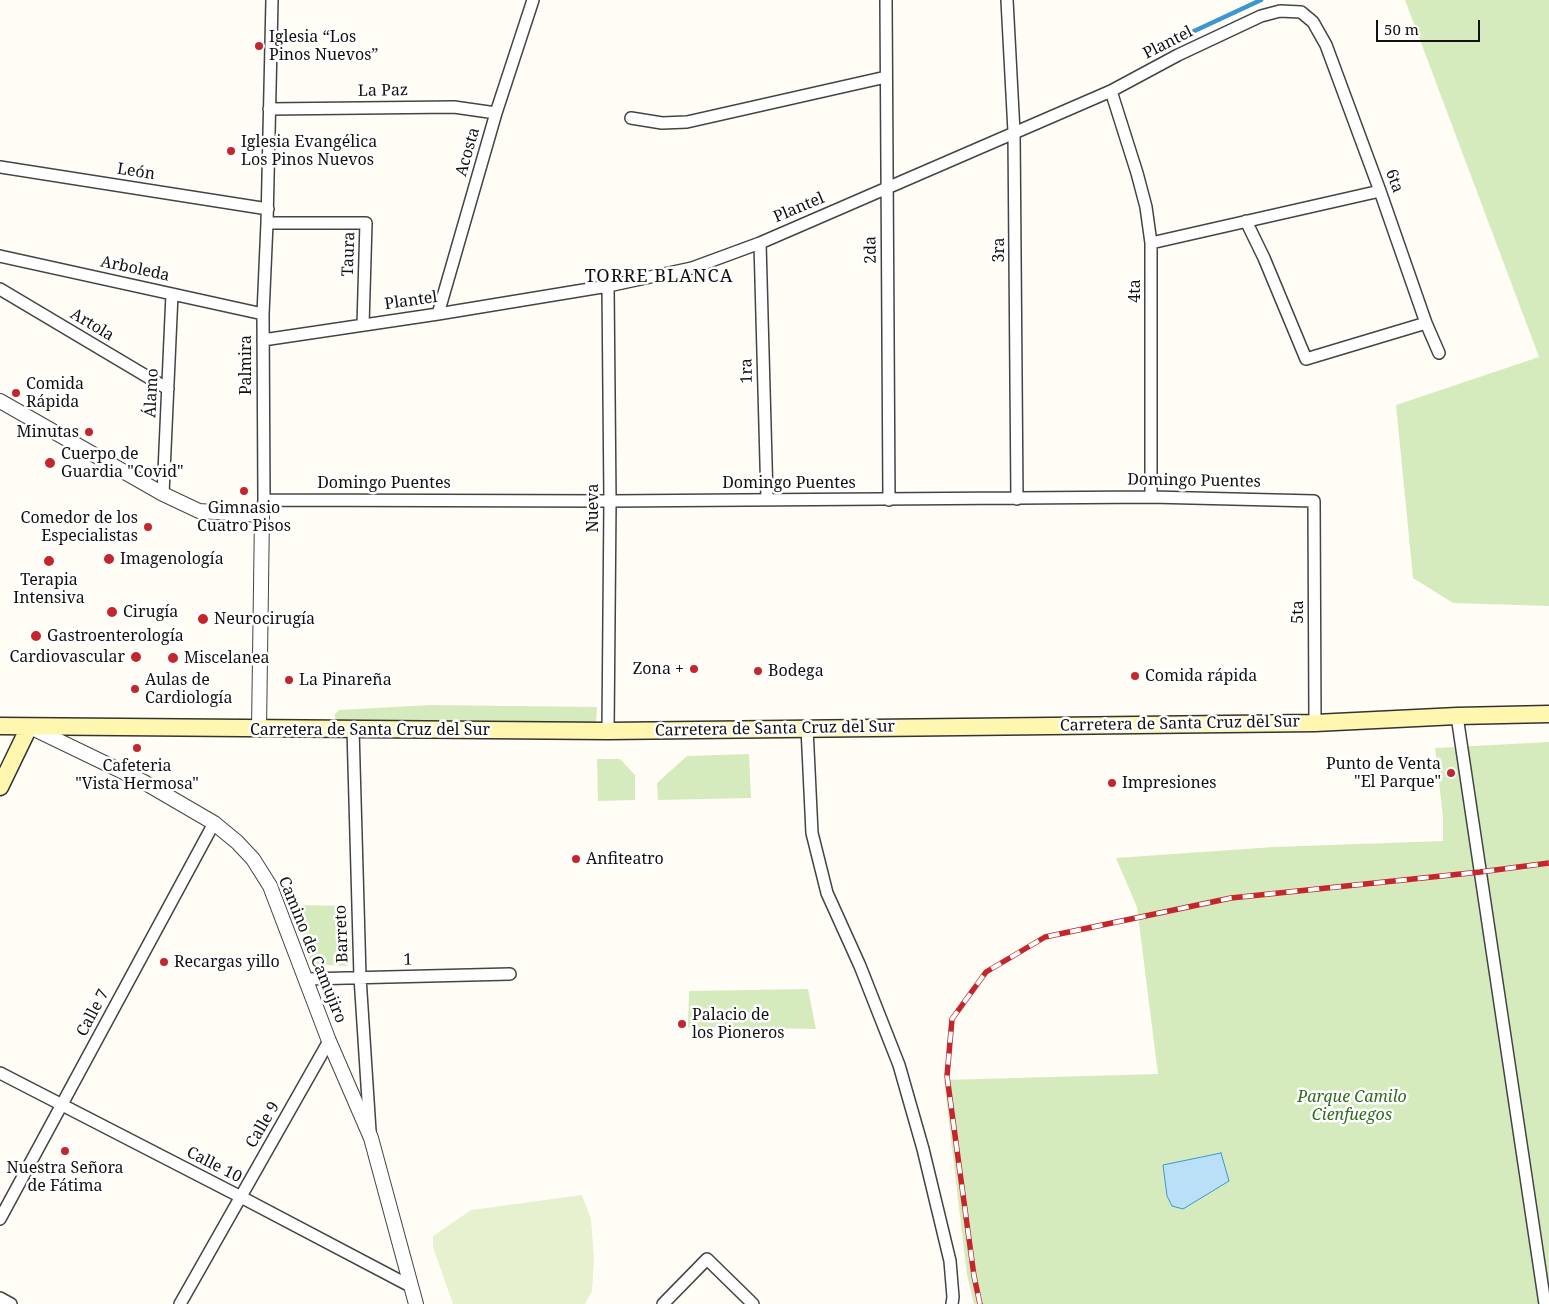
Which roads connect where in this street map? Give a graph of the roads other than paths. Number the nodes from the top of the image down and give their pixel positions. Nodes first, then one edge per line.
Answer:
1 (272, 0) edge
2 (533, 0) edge
3 (886, 0) edge
4 (1006, 0) edge
5 (1313, 22) joint
6 (886, 77) junction
7 (1111, 91) junction
8 (269, 109) junction
9 (496, 113) junction
10 (631, 118) dead end
11 (1014, 132) junction
12 (0, 167) edge
13 (886, 188) junction
14 (1380, 191) junction
15 (268, 209) junction
16 (1246, 221) junction
17 (267, 223) junction
18 (760, 243) junction
19 (1151, 243) junction
20 (0, 256) edge
21 (608, 286) junction
22 (0, 289) edge
23 (172, 294) junction
24 (264, 314) junction
25 (438, 314) junction
26 (1426, 323) junction
27 (363, 325) junction
28 (263, 340) junction
29 (1439, 353) dead end
30 (168, 389) junction
31 (0, 401) edge
32 (163, 494) junction
33 (1151, 497) junction
34 (767, 499) junction
35 (1017, 499) junction
36 (264, 500) junction
37 (889, 500) junction
38 (610, 501) junction
39 (1314, 501) joint
40 (262, 515) junction
41 (1549, 714) edge
42 (1457, 716) junction
43 (1315, 723) junction
44 (0, 726) edge
45 (29, 726) junction
46 (807, 728) junction
47 (259, 729) junction
48 (353, 729) junction
49 (608, 731) junction
50 (0, 787) edge
51 (214, 823) junction
52 (510, 974) dead end
53 (360, 977) junction
54 (307, 979) junction
55 (329, 1041) junction
56 (0, 1073) edge
57 (61, 1105) junction
58 (371, 1138) junction
59 (240, 1197) junction
60 (0, 1219) edge
61 (412, 1287) junction
62 (0, 1298) edge
63 (11, 1304) edge
64 (180, 1304) edge
65 (416, 1304) edge
66 (663, 1304) edge
67 (753, 1304) edge
68 (952, 1304) edge
69 (1544, 1304) edge

1 - 8 street, Palmira
2 - 9 street, Acosta
3 - 6 street, 2da
4 - 11 street, 3ra
5 - 7 street, Plantel
5 - 14 street, 6ta
6 - 10 street
6 - 13 street, 2da
7 - 11 street, Plantel
7 - 19 street, 4ta
8 - 9 street, La Paz
8 - 15 street, Palmira
9 - 25 street, Acosta
11 - 13 street, Plantel
11 - 35 street, 3ra
12 - 15 street, León
13 - 18 street, Plantel
13 - 37 street, 2da
14 - 16 street
14 - 26 street, 6ta
15 - 17 street, Palmira
16 - 19 street
16 - 26 street
17 - 24 street, Palmira
17 - 27 street, Taura
18 - 21 street, Plantel
18 - 34 street, 1ra
19 - 33 street, 4ta
20 - 23 street, Arboleda
21 - 25 street, Plantel
21 - 38 street, Nueva
22 - 30 street, Artola
23 - 24 street, Arboleda
23 - 30 street, Álamo
24 - 28 street, Palmira
25 - 27 street, Plantel
26 - 29 street, 6ta
27 - 28 street, Plantel
28 - 36 street, Palmira
30 - 32 street, Álamo
31 - 32 street
32 - 40 street
33 - 35 street, Domingo Puentes
33 - 39 street, Domingo Puentes
34 - 37 street, Domingo Puentes
34 - 38 street, Domingo Puentes
35 - 37 street, Domingo Puentes
36 - 38 street, Domingo Puentes
36 - 40 street, Palmira
38 - 49 street, Nueva
39 - 43 street, 5ta
40 - 47 street, Palmira
41 - 42 main road, Carretera de Santa Cruz del Sur
42 - 43 main road, Carretera de Santa Cruz del Sur
42 - 69 street
43 - 46 main road, Carretera de Santa Cruz del Sur
44 - 45 main road, Carretera de Santa Cruz del Sur
45 - 47 main road, Carretera de Santa Cruz del Sur
45 - 50 main road
45 - 51 street, Camino de Camujiro
46 - 49 main road, Carretera de Santa Cruz del Sur
46 - 68 street
47 - 48 main road, Carretera de Santa Cruz del Sur
48 - 49 main road, Carretera de Santa Cruz del Sur
48 - 53 street, Barreto
51 - 54 street, Camino de Camujiro
51 - 57 street, Calle 7
52 - 53 street, 1
53 - 54 street, 1
53 - 58 street, Barreto
54 - 55 street, Camino de Camujiro
55 - 58 street, Camino de Camujiro
55 - 59 street, Calle 9
56 - 57 street, Calle 10
57 - 59 street, Calle 10
57 - 60 street, Calle 7
58 - 61 street, Camino de Camujiro
59 - 61 street, Calle 10
59 - 64 street, Calle 9
61 - 65 street, Camino de Camujiro
62 - 63 street
66 - 67 street

